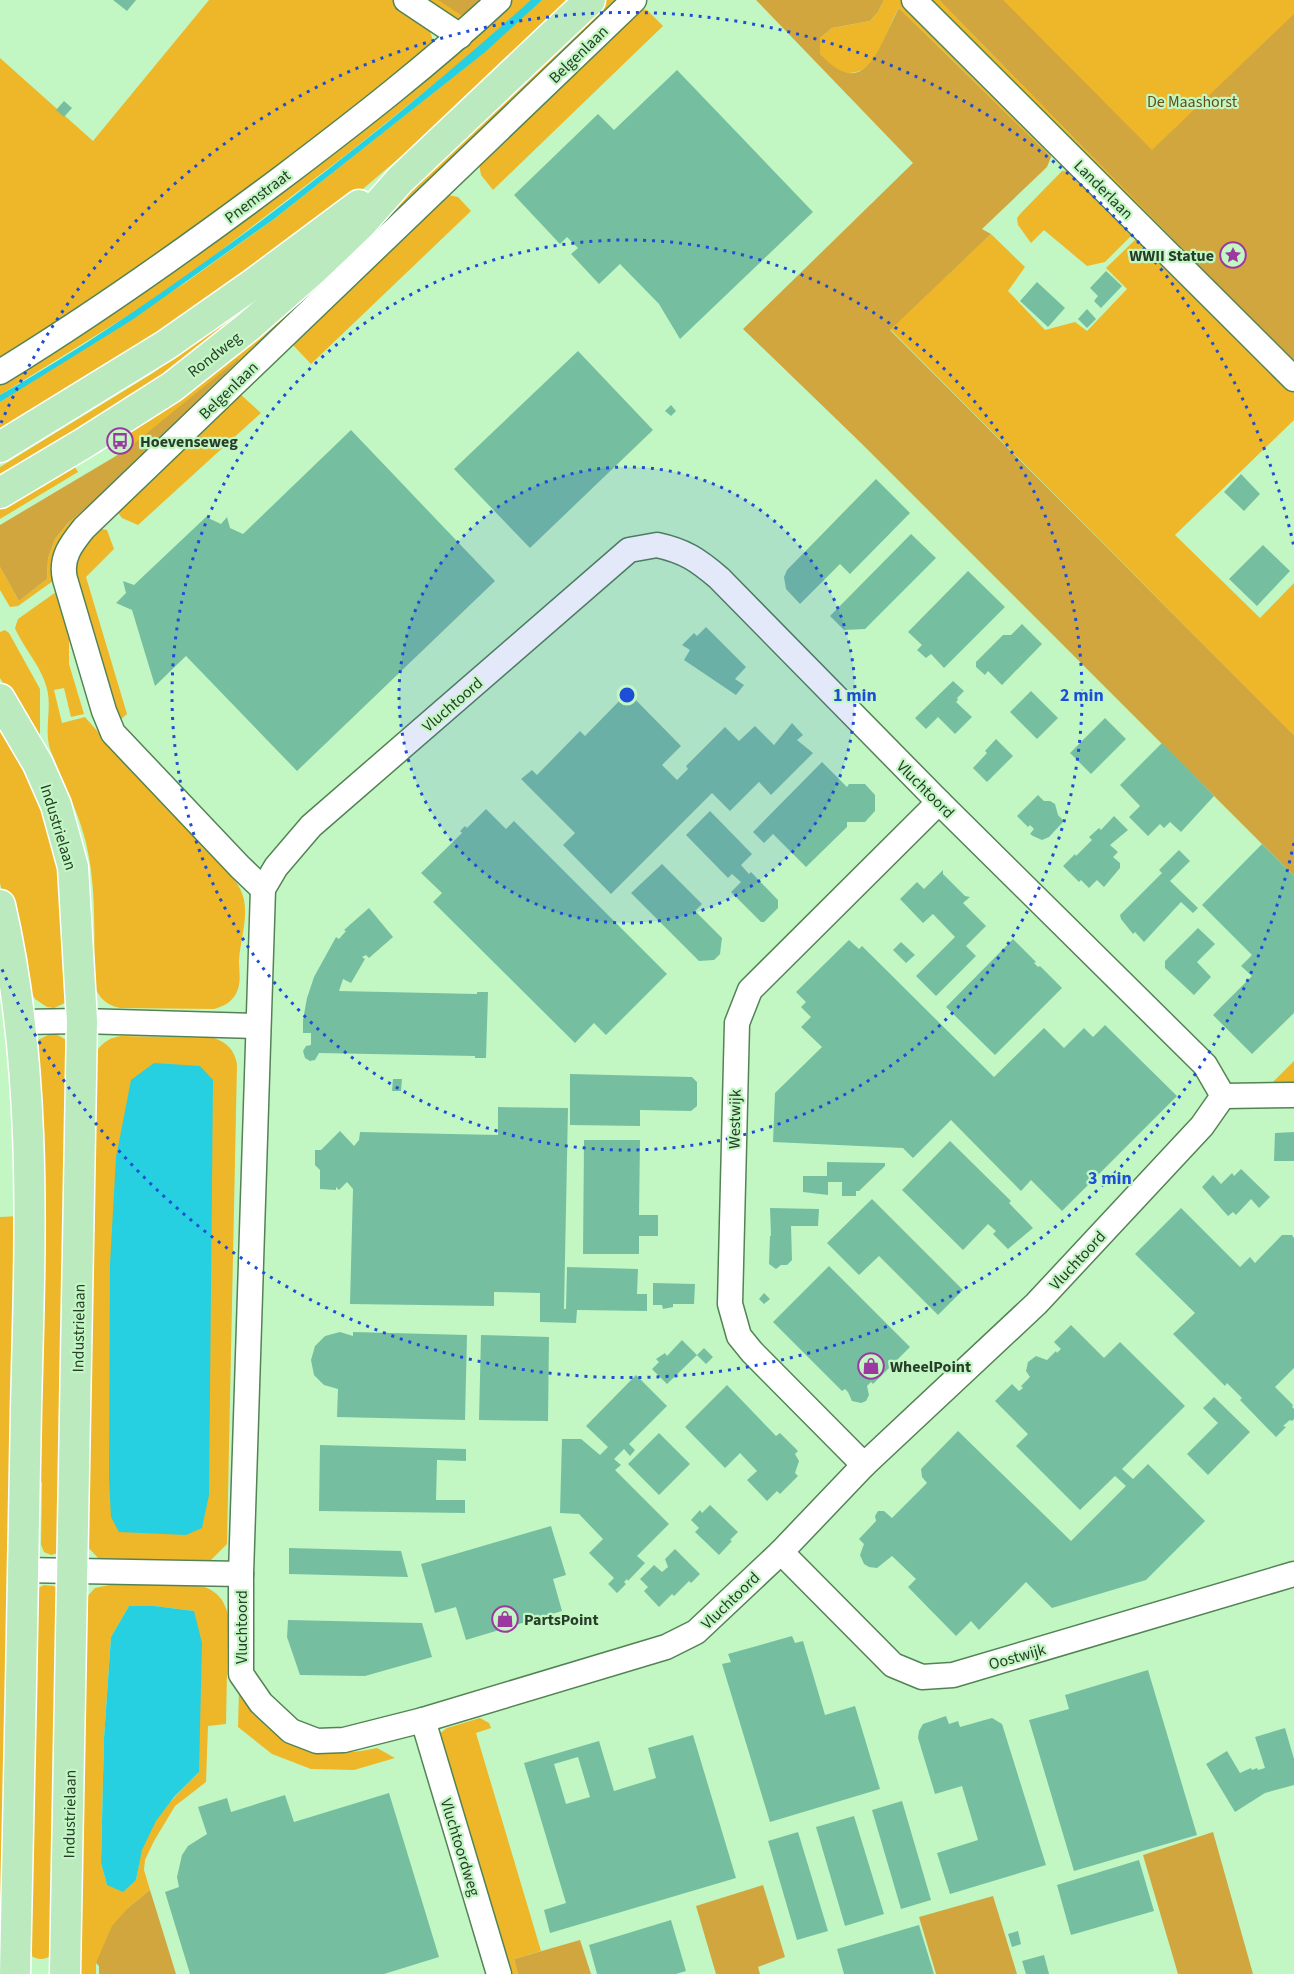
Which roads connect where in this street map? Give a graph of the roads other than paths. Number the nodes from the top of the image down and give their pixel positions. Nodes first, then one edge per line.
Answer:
1 (406, 0) edge
2 (499, 0) edge
3 (590, 0) edge
4 (634, 0) edge
5 (914, 0) edge
6 (460, 36) junction
7 (400, 180) junction
8 (0, 372) edge
9 (1294, 379) edge
10 (0, 447) edge
11 (0, 493) edge
12 (0, 699) edge
13 (939, 802) junction
14 (263, 889) junction
15 (0, 905) edge
16 (82, 1021) junction
17 (21, 1022) junction
18 (258, 1026) junction
19 (1294, 1095) edge
20 (1223, 1096) junction
21 (864, 1465) junction
22 (781, 1552) junction
23 (23, 1570) junction
24 (74, 1571) junction
25 (241, 1574) junction
26 (1294, 1574) edge
27 (423, 1720) junction
28 (15, 1974) edge
29 (66, 1974) edge
30 (499, 1974) edge

1 - 6 street
2 - 6 street, Pnemstraat
3 - 7 main road, Rondweg
4 - 14 street, Belgenlaan
5 - 9 street, Landerlaan
6 - 8 street, Pnemstraat
7 - 10 main road, Rondweg
7 - 11 main road, Rondweg
12 - 16 main road, Industrielaan
13 - 14 street, Vluchtoord
13 - 20 street, Vluchtoord
13 - 21 street, Westwijk
14 - 18 street, Vluchtoord
15 - 17 main road
16 - 17 street
16 - 18 street
16 - 24 main road, Industrielaan
17 - 23 main road
18 - 25 street, Vluchtoord
19 - 20 street
20 - 21 street, Vluchtoord
21 - 22 street, Vluchtoord
22 - 26 street, Oostwijk
22 - 27 street, Vluchtoord
23 - 24 street
23 - 28 main road
24 - 25 street
24 - 29 main road, Industrielaan
25 - 27 street, Vluchtoord
27 - 30 street, Vluchtoordweg

